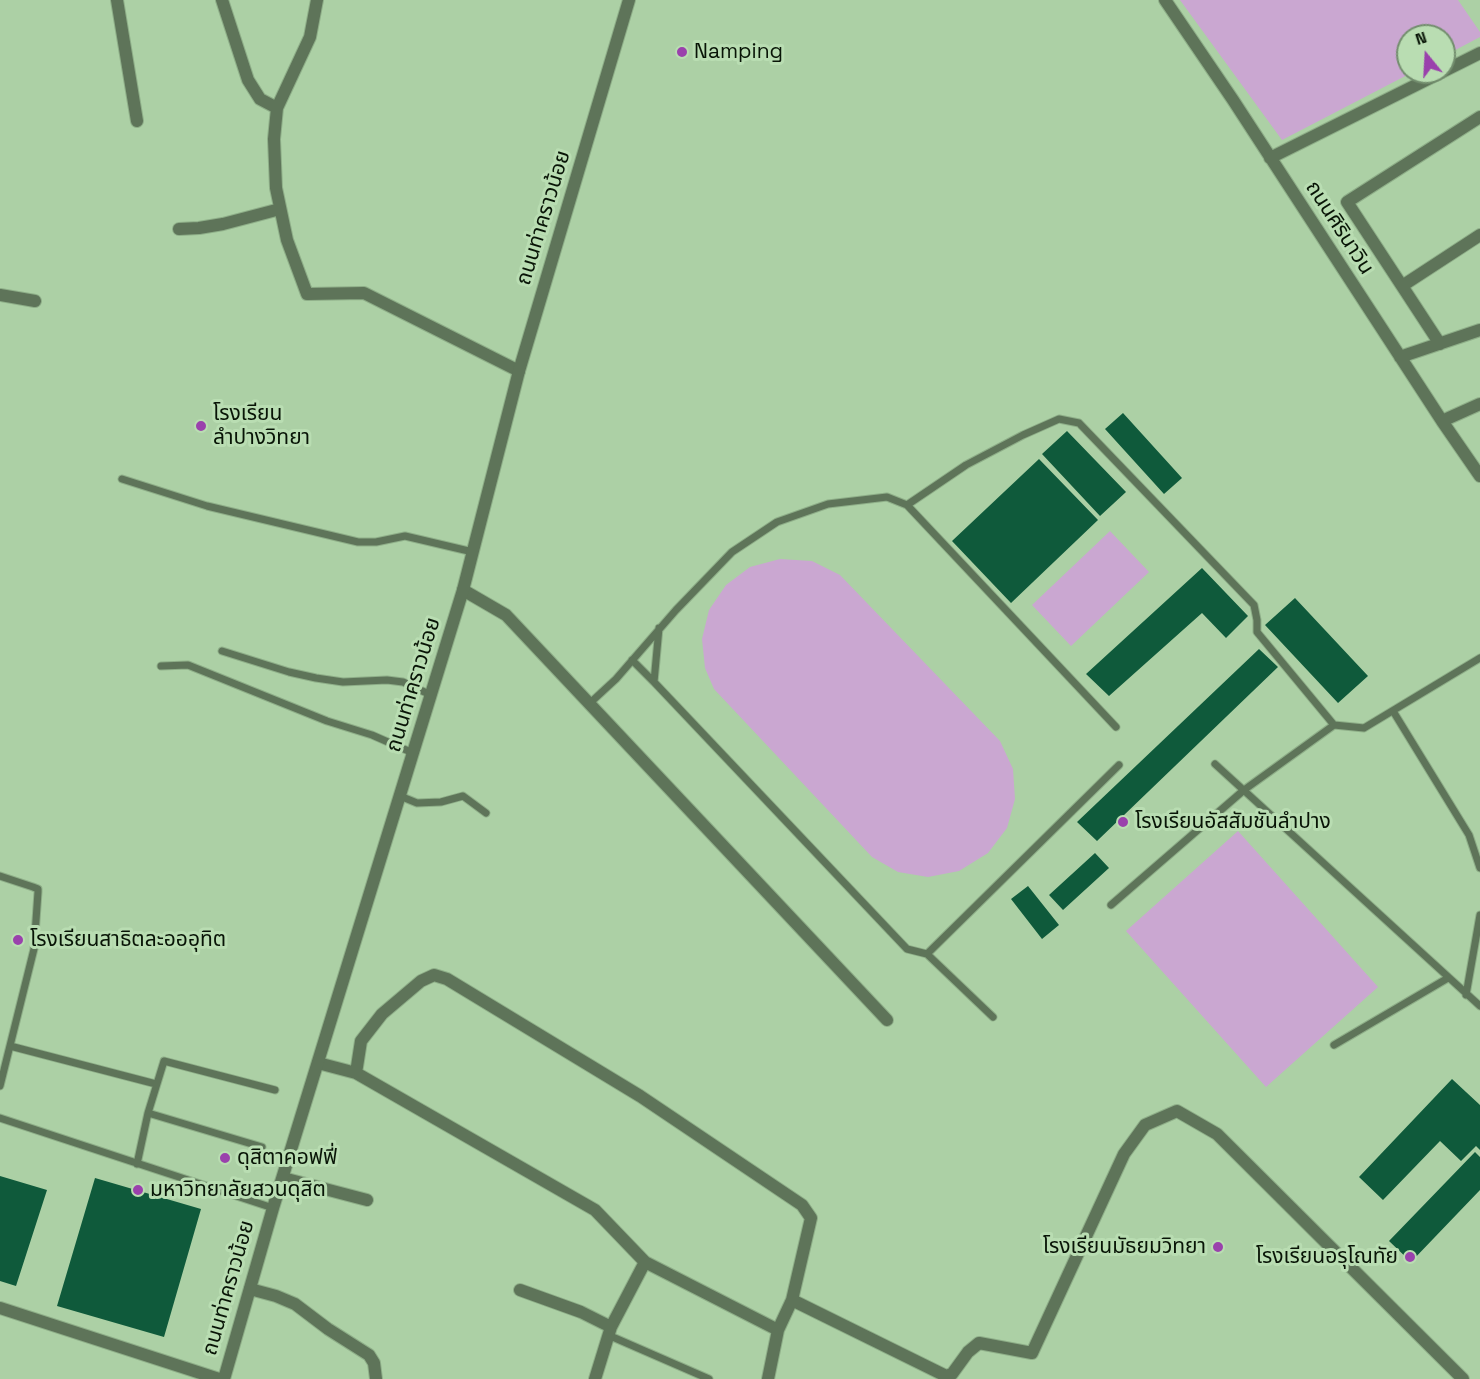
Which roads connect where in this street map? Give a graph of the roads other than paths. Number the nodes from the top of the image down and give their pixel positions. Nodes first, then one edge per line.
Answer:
1 (117, 0) edge
2 (222, 0) edge
3 (317, 0) edge
4 (629, 0) edge
5 (1165, 0) edge
6 (1480, 53) edge
7 (277, 108) junction
8 (1480, 117) edge
9 (137, 121) dead end
10 (1270, 158) junction
11 (280, 209) junction
12 (179, 229) dead end
13 (1480, 235) edge
14 (1402, 286) junction
15 (0, 295) edge
16 (35, 301) dead end
17 (1480, 330) edge
18 (1440, 344) junction
19 (1400, 357) junction
20 (519, 371) junction
21 (1480, 404) edge
22 (1442, 421) junction
23 (1480, 476) edge
24 (122, 479) dead end
25 (907, 505) junction
26 (473, 552) junction
27 (463, 590) junction
28 (659, 628) junction
29 (222, 651) dead end
30 (1480, 658) edge
31 (632, 660) junction
32 (161, 666) dead end
33 (654, 682) junction
34 (431, 695) junction
35 (590, 703) junction
36 (1393, 711) junction
37 (1334, 725) junction
38 (1116, 727) dead end
39 (413, 753) junction
40 (1215, 764) dead end
41 (1119, 765) dead end
42 (1244, 790) junction
43 (400, 796) junction
44 (486, 813) dead end
45 (1480, 868) edge
46 (0, 876) edge
47 (1111, 905) dead end
48 (1480, 915) edge
49 (927, 954) junction
50 (1448, 978) junction
51 (1466, 995) junction
52 (1480, 1006) edge
53 (993, 1017) dead end
54 (887, 1020) dead end
55 (1334, 1045) dead end
56 (10, 1046) junction
57 (318, 1062) junction
58 (356, 1073) junction
59 (156, 1084) junction
60 (0, 1086) edge
61 (275, 1090) dead end
62 (148, 1113) junction
63 (0, 1118) edge
64 (262, 1147) dead end
65 (137, 1164) junction
66 (283, 1178) junction
67 (367, 1200) dead end
68 (273, 1208) junction
69 (645, 1262) junction
70 (250, 1289) junction
71 (520, 1290) dead end
72 (792, 1300) junction
73 (0, 1308) edge
74 (778, 1330) junction
75 (610, 1331) junction
76 (219, 1379) edge
77 (224, 1379) edge
78 (376, 1379) edge
79 (595, 1379) edge
80 (709, 1379) edge
81 (768, 1379) edge
82 (1463, 1379) edge

1 - 9 street
2 - 7 street
3 - 7 street
4 - 20 street, ถนนท่าคราวน้อย
5 - 10 street, ถนนศิรินาวิน
6 - 10 street
7 - 11 street
8 - 14 street
10 - 19 street, ถนนศิรินาวิน
11 - 12 street
11 - 20 street
13 - 14 street
14 - 18 street
15 - 16 street
17 - 18 street
18 - 19 street
19 - 22 street, ถนนศิรินาวิน
20 - 26 street, ถนนท่าคราวน้อย
21 - 22 street
22 - 23 street, ถนนศิรินาวิน
24 - 26 lane
25 - 28 lane
25 - 37 lane
25 - 38 lane
26 - 27 street, ถนนท่าคราวน้อย
27 - 34 street, ถนนท่าคราวน้อย
27 - 35 street
28 - 31 lane
28 - 33 lane
29 - 34 lane
30 - 36 lane
31 - 33 lane
31 - 35 lane
32 - 39 lane
33 - 49 lane
34 - 39 street, ถนนท่าคราวน้อย
35 - 54 street
36 - 37 lane
36 - 45 lane
37 - 42 lane
39 - 43 street, ถนนท่าคราวน้อย
40 - 42 lane
41 - 49 lane
42 - 47 lane
42 - 50 lane
43 - 44 lane
43 - 57 street, ถนนท่าคราวน้อย
46 - 56 lane
48 - 51 lane
49 - 53 lane
50 - 51 lane
50 - 55 lane
51 - 52 lane
56 - 59 lane
56 - 60 lane
57 - 58 street
57 - 66 street, ถนนท่าคราวน้อย
58 - 69 street
58 - 72 street
59 - 61 lane
59 - 62 lane
62 - 64 lane
62 - 65 lane
63 - 65 lane
65 - 68 lane
66 - 67 street
66 - 68 street, ถนนท่าคราวน้อย
68 - 70 street, ถนนท่าคราวน้อย
69 - 74 street
69 - 75 street
70 - 77 street, ถนนท่าคราวน้อย
70 - 78 street
71 - 75 street
72 - 74 street
72 - 82 street
73 - 76 street
74 - 81 street
75 - 79 street
75 - 80 lane

